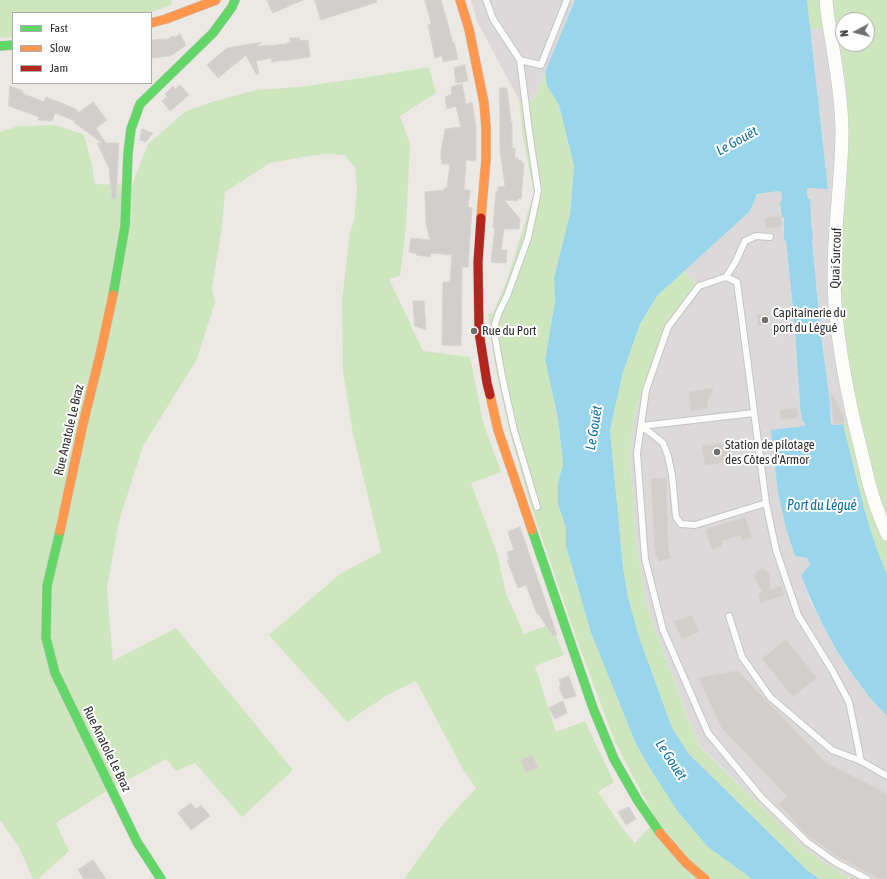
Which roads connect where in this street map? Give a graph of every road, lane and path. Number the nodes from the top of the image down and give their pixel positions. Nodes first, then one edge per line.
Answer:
1 (216, 0) edge
2 (235, 0) edge
3 (460, 0) edge
4 (486, 0) edge
5 (567, 0) edge
6 (836, 0) edge
7 (827, 6) edge
8 (152, 23) edge
9 (12, 45) edge
10 (0, 46) edge
11 (520, 60) junction
12 (770, 237) dead end
13 (726, 278) junction
14 (754, 413) junction
15 (641, 426) junction
16 (766, 504) junction
17 (537, 507) dead end
18 (887, 534) edge
19 (729, 616) dead end
20 (861, 761) junction
21 (887, 776) edge
22 (161, 879) edge
23 (705, 879) edge
24 (867, 879) edge

1 - 8 street
2 - 22 street, Rue Anatole Le Braz
3 - 23 street
4 - 11 lane
5 - 11 lane
6 - 7 street
7 - 18 street, Quai Surcouf
9 - 10 street
11 - 17 lane
12 - 13 lane
13 - 14 lane
13 - 15 lane
14 - 15 lane
14 - 16 lane
15 - 16 lane
15 - 24 lane
16 - 20 lane
19 - 20 lane
20 - 21 lane

